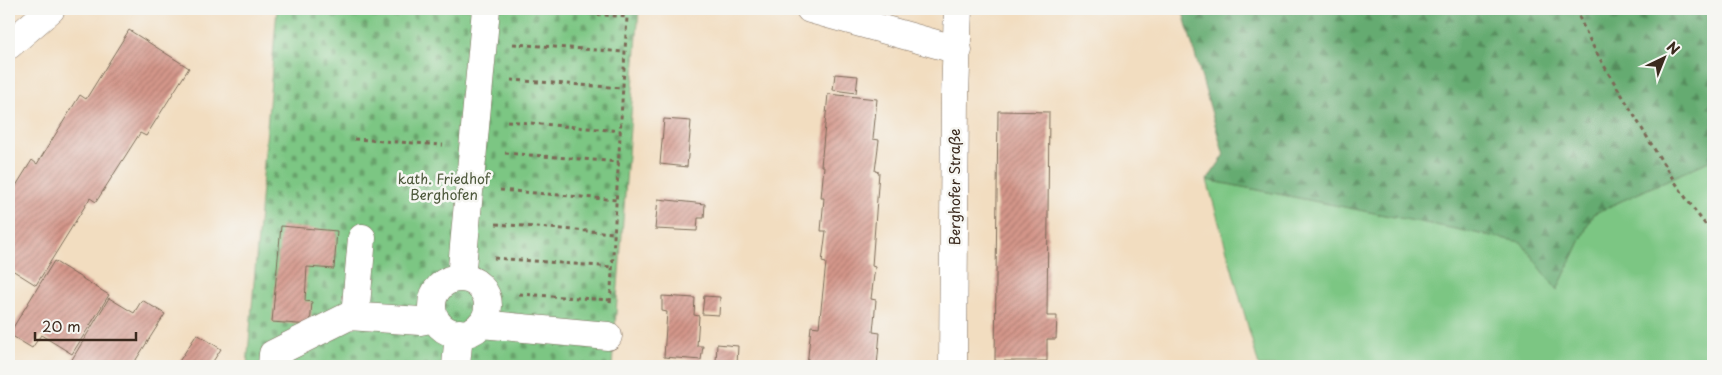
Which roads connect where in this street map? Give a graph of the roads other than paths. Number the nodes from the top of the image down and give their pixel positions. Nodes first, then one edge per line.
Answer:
1 (51, 9) edge
2 (486, 9) edge
3 (810, 9) edge
4 (958, 9) edge
5 (9, 45) edge
6 (958, 50) junction
7 (362, 238) dead end
8 (470, 275) junction
9 (355, 316) junction
10 (435, 318) junction
11 (470, 329) junction
12 (608, 336) road end
13 (272, 366) edge
14 (456, 366) edge
15 (953, 366) edge

1 - 5 street
2 - 8 street
3 - 6 street
4 - 6 street, Berghofer Straße
6 - 15 street, Berghofer Straße
7 - 9 street
8 - 10 street
8 - 11 street
9 - 10 street
9 - 13 street
10 - 11 street
11 - 12 street
11 - 14 street

